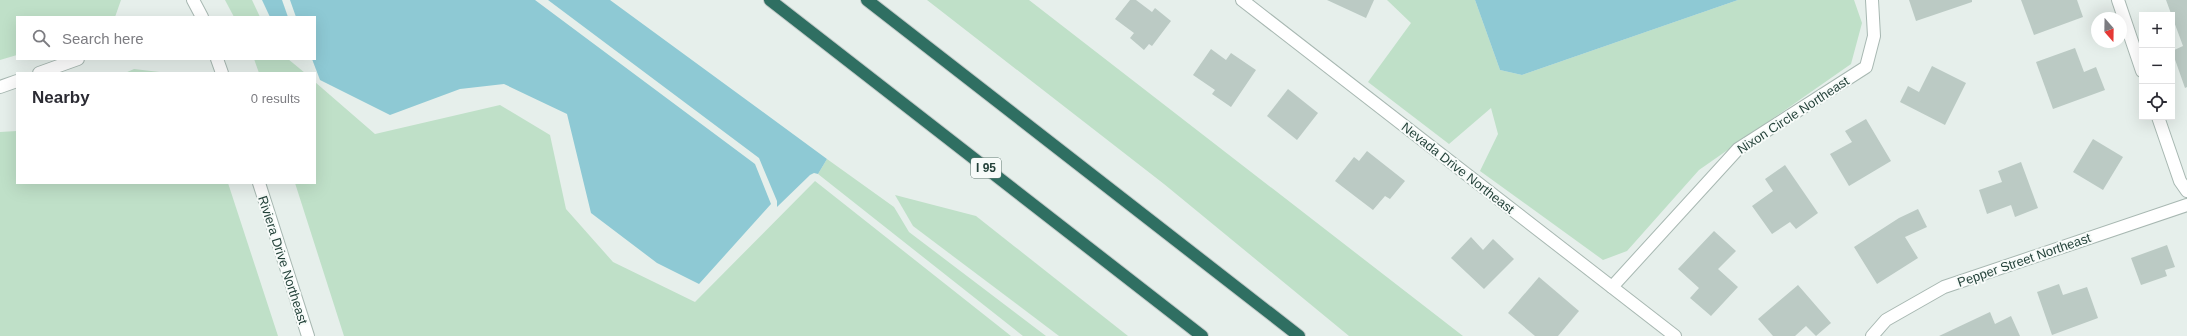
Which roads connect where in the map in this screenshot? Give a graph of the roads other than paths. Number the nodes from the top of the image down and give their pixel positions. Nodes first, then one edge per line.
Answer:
1 (193, 0) edge
2 (770, 0) edge
3 (867, 0) edge
4 (1242, 0) edge
5 (1872, 0) edge
6 (2118, 0) edge
7 (200, 16) edge
8 (75, 60) edge
9 (217, 60) edge
10 (2139, 62) edge
11 (42, 72) edge
12 (222, 72) edge
13 (16, 81) edge
14 (0, 87) edge
15 (2159, 120) edge
16 (259, 184) edge
17 (2187, 191) edge
18 (2187, 205) edge
19 (1612, 287) junction
20 (308, 336) edge
21 (1202, 336) edge
22 (1299, 336) edge
23 (1675, 336) edge
24 (1872, 336) edge

1 - 7 street
2 - 21 highway, I 95
3 - 22 highway
4 - 19 street, Nevada Drive Northeast
5 - 19 street, Nixon Circle Northeast
6 - 10 street
8 - 11 street
9 - 12 street
13 - 14 street
15 - 17 street
16 - 20 street, Riviera Drive Northeast
18 - 24 street, Pepper Street Northeast
19 - 23 street, Nevada Drive Northeast

